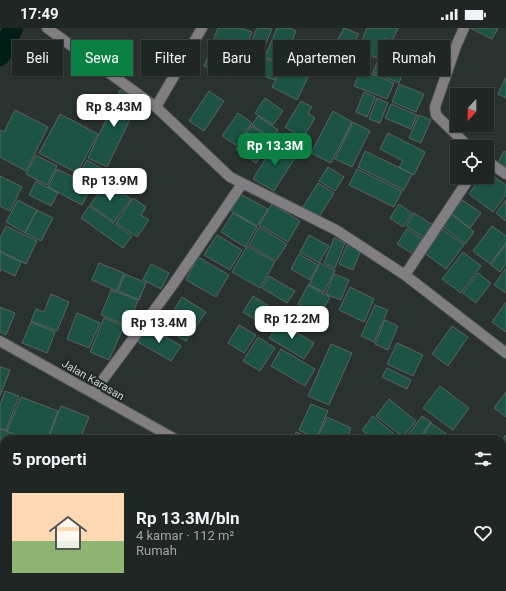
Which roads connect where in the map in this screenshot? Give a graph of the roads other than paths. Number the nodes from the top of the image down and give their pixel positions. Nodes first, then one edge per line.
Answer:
1 (47, 28) edge
2 (202, 28) edge
3 (464, 28) edge
4 (156, 107) junction
5 (462, 140) edge
6 (494, 166) edge
7 (506, 174) edge
8 (242, 184) junction
9 (465, 184) edge
10 (404, 275) junction
11 (0, 341) edge
12 (506, 353) edge
13 (93, 393) junction
14 (168, 435) edge

1 - 4 street
2 - 4 street
3 - 5 street
4 - 8 street
6 - 7 street
8 - 10 street
8 - 13 street
9 - 10 street
10 - 12 street
11 - 13 street, Jalan Karasan
13 - 14 street, Jalan Karasan

